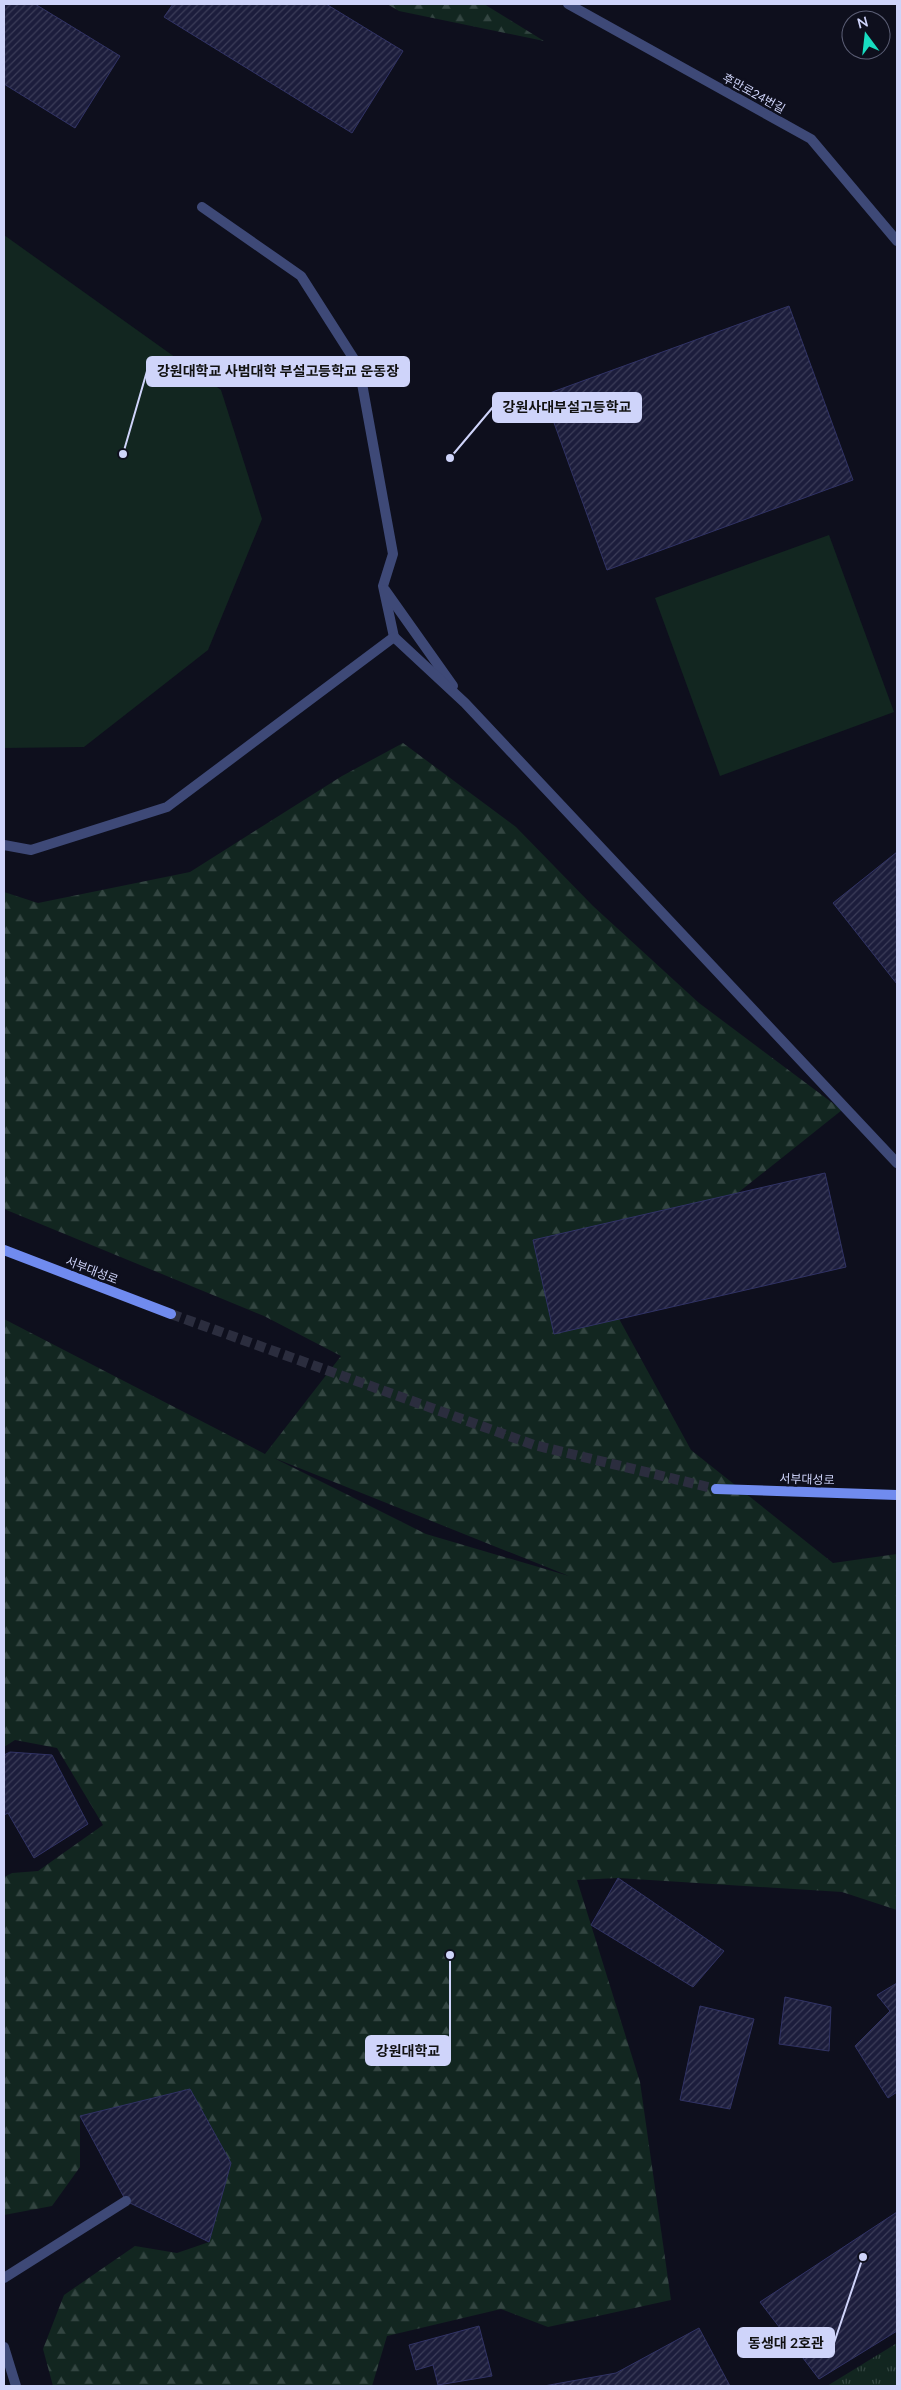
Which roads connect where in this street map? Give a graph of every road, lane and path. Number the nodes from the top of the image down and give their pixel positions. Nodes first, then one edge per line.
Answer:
1 (568, 4) edge
2 (202, 207) dead end
3 (897, 241) edge
4 (383, 586) junction
5 (394, 637) junction
6 (466, 703) junction
7 (4, 845) edge
8 (897, 1163) edge
9 (4, 1250) edge
10 (170, 1314) tunnel mouth
11 (716, 1489) tunnel mouth
12 (897, 1495) edge
13 (126, 2201) dead end
14 (4, 2278) edge
15 (4, 2347) edge
16 (16, 2386) edge

1 - 3 street, 후만로24번길
2 - 4 street
4 - 5 street
4 - 6 street
5 - 6 street
5 - 7 street
6 - 8 street
9 - 10 street, 서부대성로
11 - 12 street, 서부대성로
13 - 14 street
15 - 16 street

